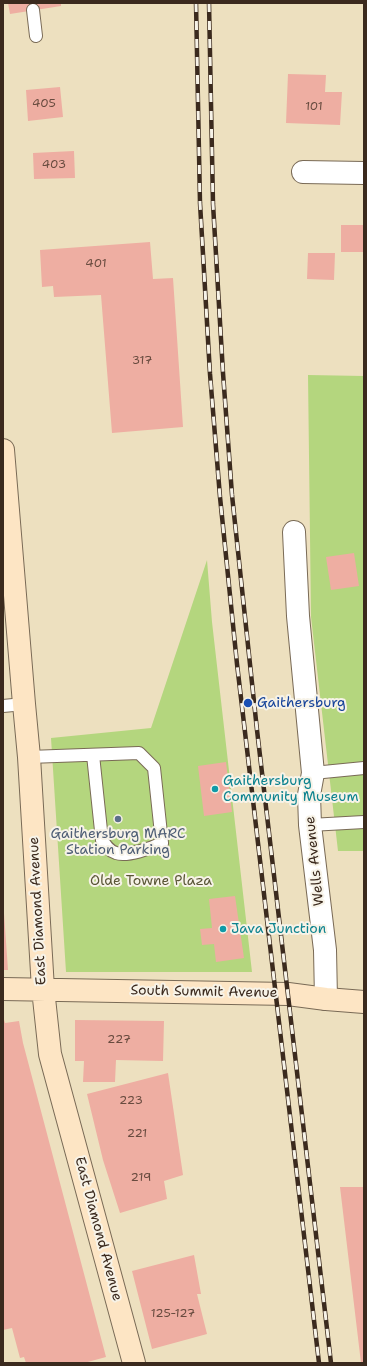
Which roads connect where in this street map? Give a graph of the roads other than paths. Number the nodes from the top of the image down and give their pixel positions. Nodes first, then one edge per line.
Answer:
1 (33, 10) dead end
2 (36, 36) dead end
3 (303, 172) dead end
4 (364, 173) edge
5 (3, 450) edge
6 (294, 532) dead end
7 (13, 705) edge
8 (93, 755) junction
9 (29, 757) junction
10 (364, 768) edge
11 (313, 772) junction
12 (364, 822) edge
13 (310, 825) junction
14 (3, 989) edge
15 (43, 989) junction
16 (326, 999) junction
17 (364, 1002) edge
18 (134, 1363) edge

1 - 2 lane
3 - 4 street
5 - 7 street, East Diamond Avenue
6 - 11 street, Wells Avenue
7 - 9 street, East Diamond Avenue
8 - 8 lane
8 - 9 lane
9 - 15 street, East Diamond Avenue
10 - 11 lane
11 - 13 street, Wells Avenue
12 - 13 lane
13 - 16 street, Wells Avenue
14 - 15 street, South Summit Avenue
15 - 16 street, South Summit Avenue
15 - 18 street, East Diamond Avenue
16 - 17 street, South Summit Avenue

